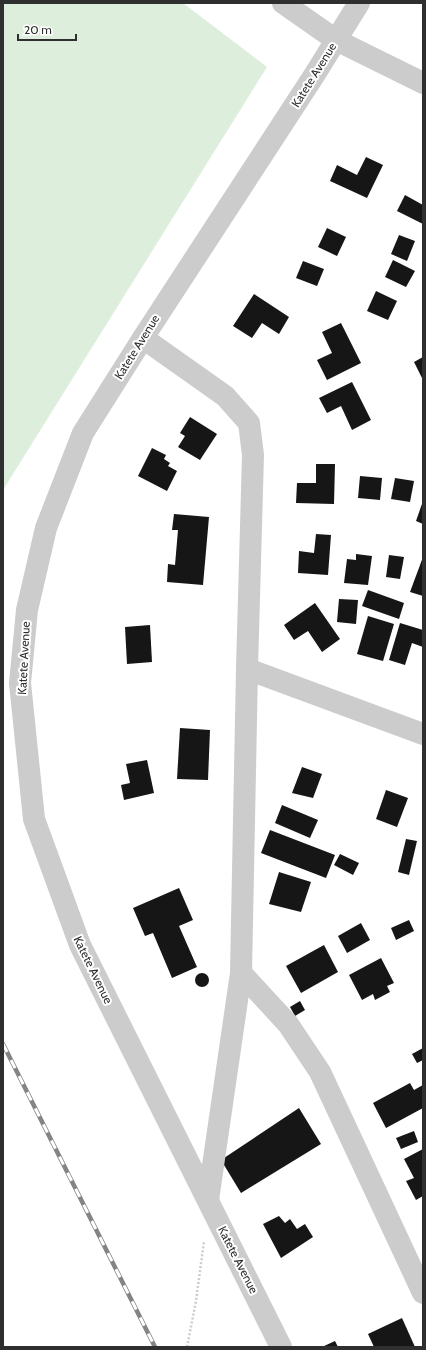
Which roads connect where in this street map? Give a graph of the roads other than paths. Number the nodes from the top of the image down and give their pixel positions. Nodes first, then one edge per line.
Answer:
1 (283, 3) edge
2 (359, 3) edge
3 (336, 40) junction
4 (423, 83) edge
5 (143, 338) junction
6 (247, 669) junction
7 (423, 734) edge
8 (241, 973) junction
9 (208, 1200) junction
10 (423, 1293) edge
11 (282, 1347) edge

1 - 3 street
2 - 3 street, Katete Avenue
3 - 4 street
3 - 5 street, Katete Avenue
5 - 6 street
5 - 9 street, Katete Avenue
6 - 7 street
6 - 8 street
8 - 9 street
8 - 10 street
9 - 11 street, Katete Avenue

